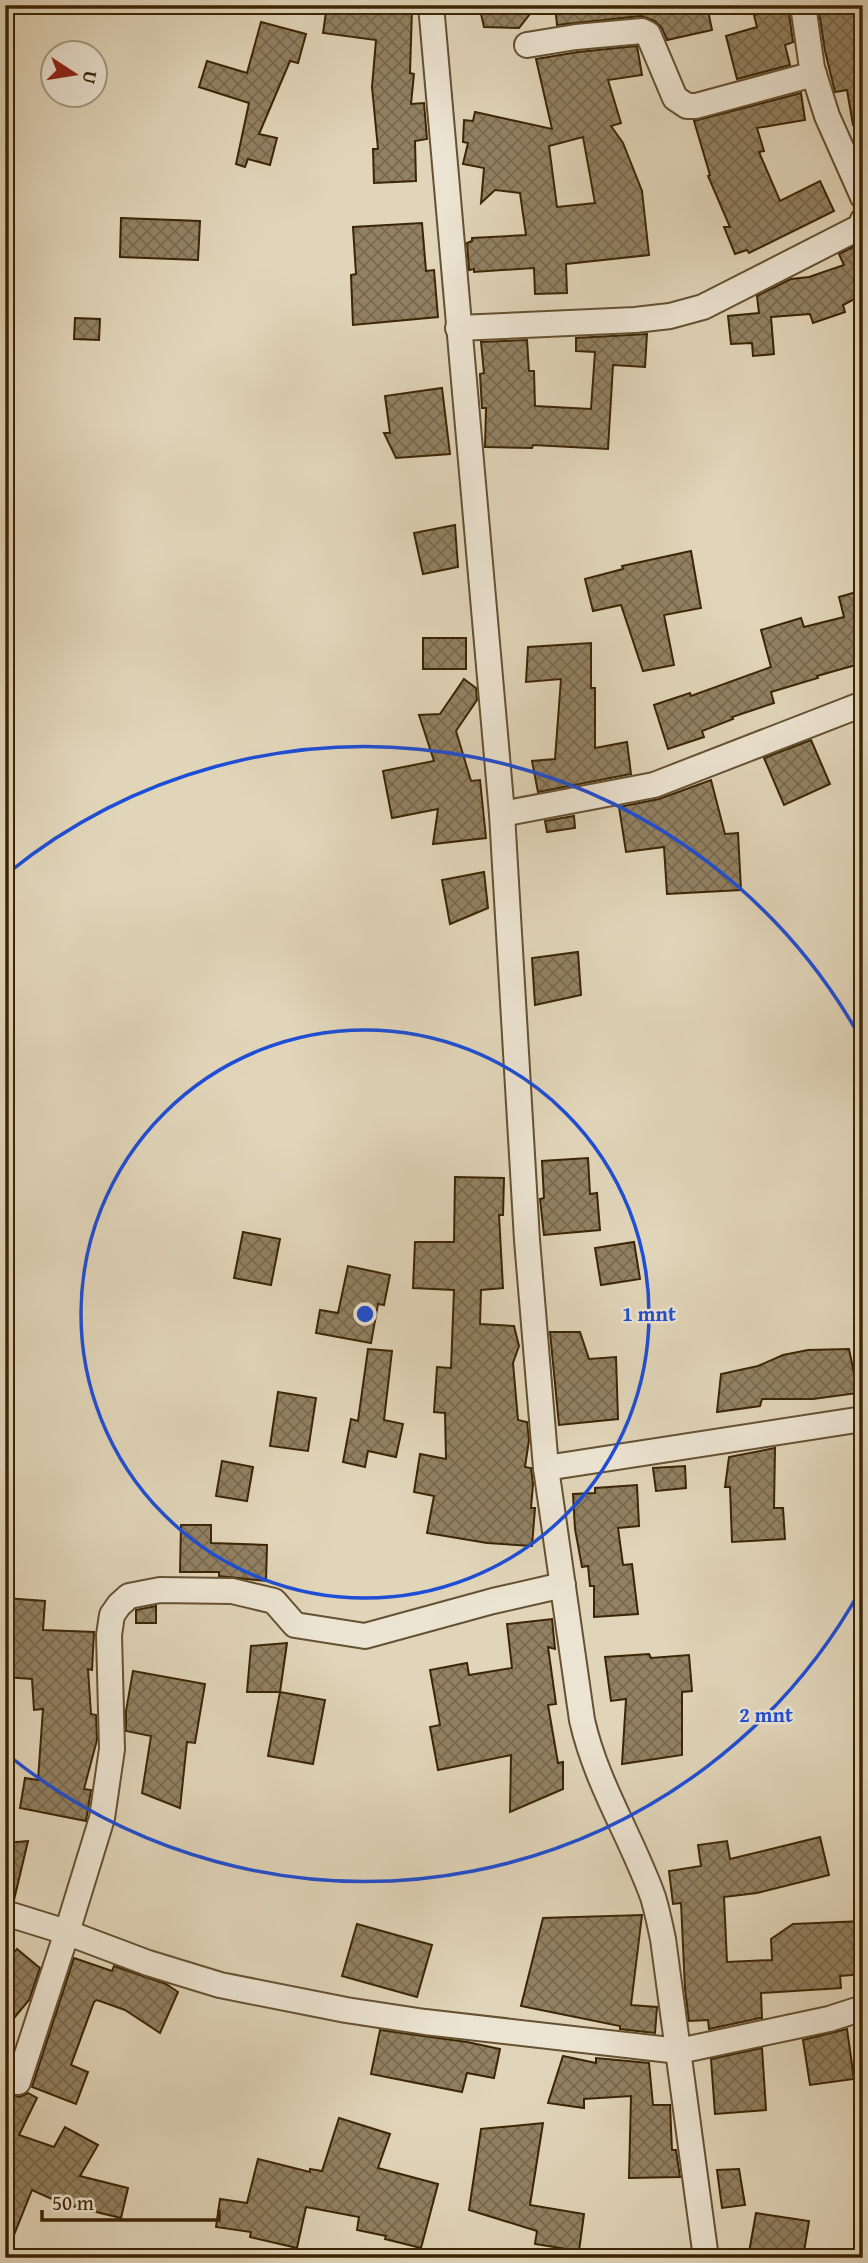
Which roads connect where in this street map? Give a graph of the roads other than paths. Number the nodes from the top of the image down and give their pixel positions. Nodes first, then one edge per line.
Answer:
1 (431, 5) edge
2 (803, 5) edge
3 (527, 45) dead end
4 (814, 75) junction
5 (863, 197) edge
6 (863, 220) edge
7 (458, 328) junction
8 (863, 705) edge
9 (502, 814) junction
10 (863, 1419) edge
11 (546, 1468) junction
12 (563, 1585) junction
13 (5, 1913) edge
14 (67, 1932) junction
15 (863, 2008) edge
16 (679, 2051) junction
17 (18, 2082) dead end
18 (706, 2258) edge

1 - 7 street
2 - 4 street
3 - 4 street
4 - 5 street
6 - 7 street
7 - 9 street
8 - 9 street
9 - 11 street
10 - 11 street
11 - 12 street
12 - 14 street
12 - 16 street
13 - 14 street
14 - 16 street
14 - 17 street
15 - 16 street
16 - 18 street

